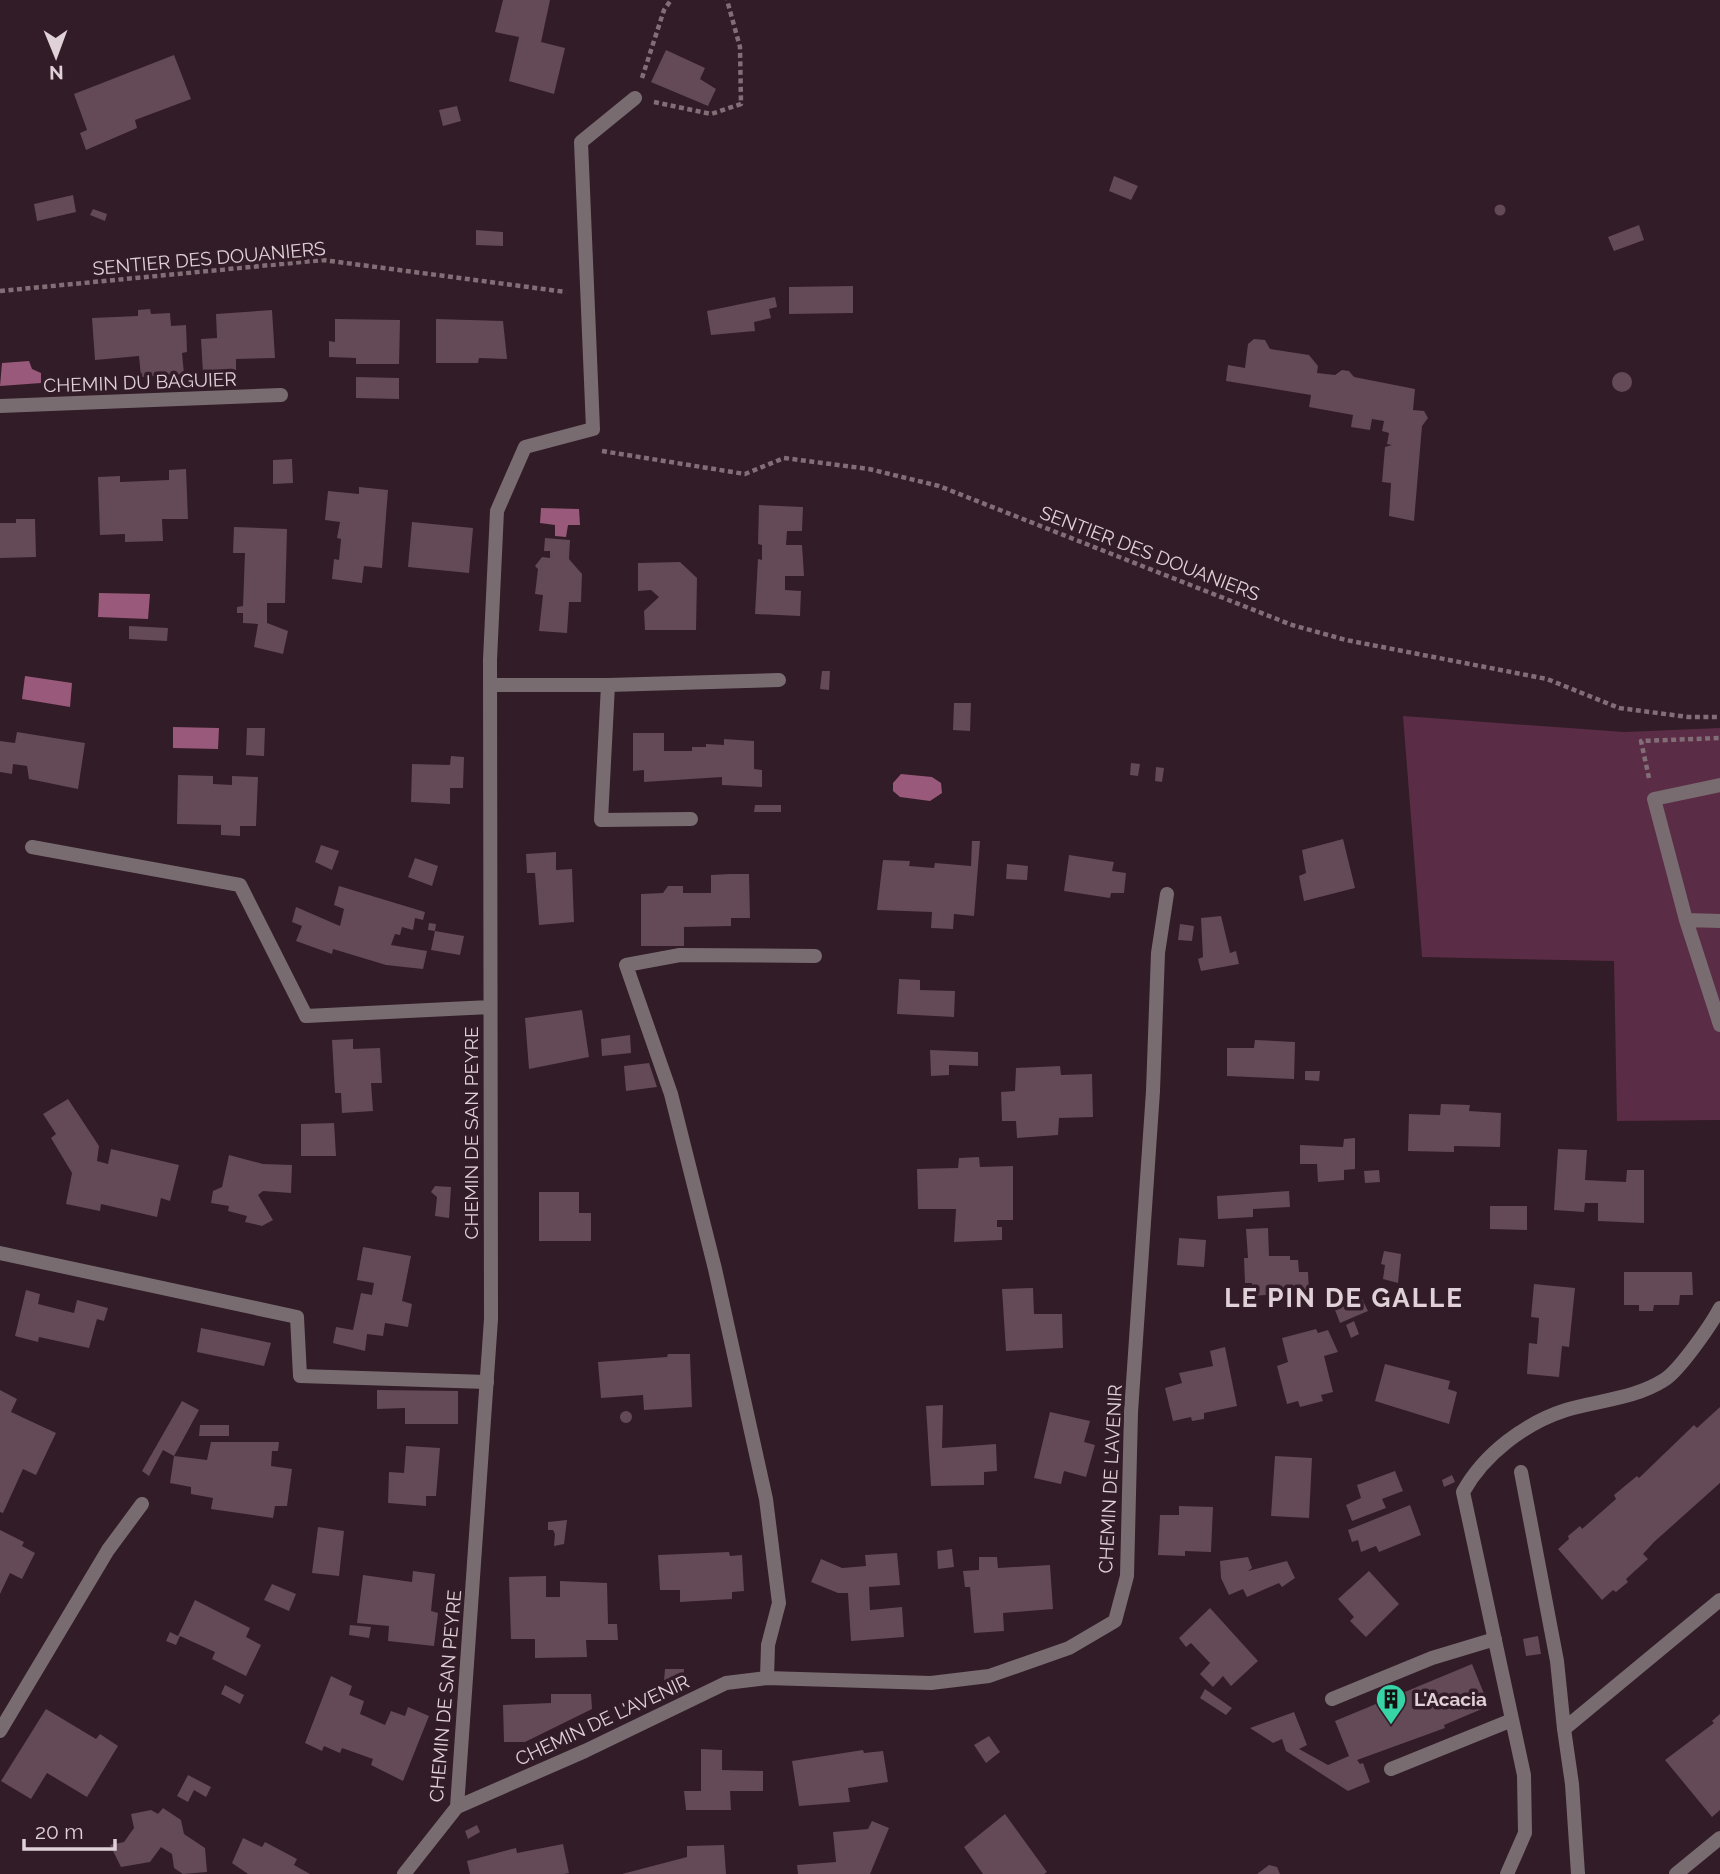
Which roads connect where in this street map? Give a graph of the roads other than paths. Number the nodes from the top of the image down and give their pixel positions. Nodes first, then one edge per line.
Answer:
1 (635, 98) road end
2 (281, 395) dead end
3 (0, 406) edge
4 (779, 680) dead end
5 (490, 685) junction
6 (608, 685) junction
7 (1720, 785) edge
8 (691, 819) dead end
9 (32, 847) dead end
10 (1167, 894) dead end
11 (1686, 920) junction
12 (1720, 921) edge
13 (815, 956) dead end
14 (489, 1007) junction
15 (1720, 1026) edge
16 (0, 1253) edge
17 (1720, 1308) edge
18 (487, 1382) junction
19 (1521, 1472) dead end
20 (142, 1504) dead end
21 (1720, 1600) edge
22 (1494, 1639) junction
23 (767, 1678) junction
24 (1332, 1699) dead end
25 (1512, 1720) junction
26 (1564, 1729) junction
27 (0, 1731) edge
28 (1391, 1769) dead end
29 (457, 1807) junction
30 (1720, 1838) edge
31 (404, 1874) edge
32 (1507, 1874) edge
33 (1578, 1874) edge
34 (1676, 1874) edge

1 - 5 street, CHEMIN DE SAN PEYRE
2 - 3 street, CHEMIN DU BAGUIER
4 - 6 street
5 - 6 street
5 - 14 street, CHEMIN DE SAN PEYRE
6 - 8 street
7 - 11 street
9 - 14 street
10 - 23 street, CHEMIN DE L'AVENIR
11 - 12 street
11 - 15 street
13 - 23 street
14 - 18 street, CHEMIN DE SAN PEYRE
16 - 18 street
17 - 22 street
18 - 29 street, CHEMIN DE SAN PEYRE
19 - 26 street
20 - 27 street
21 - 26 street
22 - 24 street
22 - 25 street
23 - 29 street, CHEMIN DE L'AVENIR
25 - 28 street
25 - 32 street
26 - 33 street
29 - 31 street, CHEMIN DE SAN PEYRE
30 - 34 street

